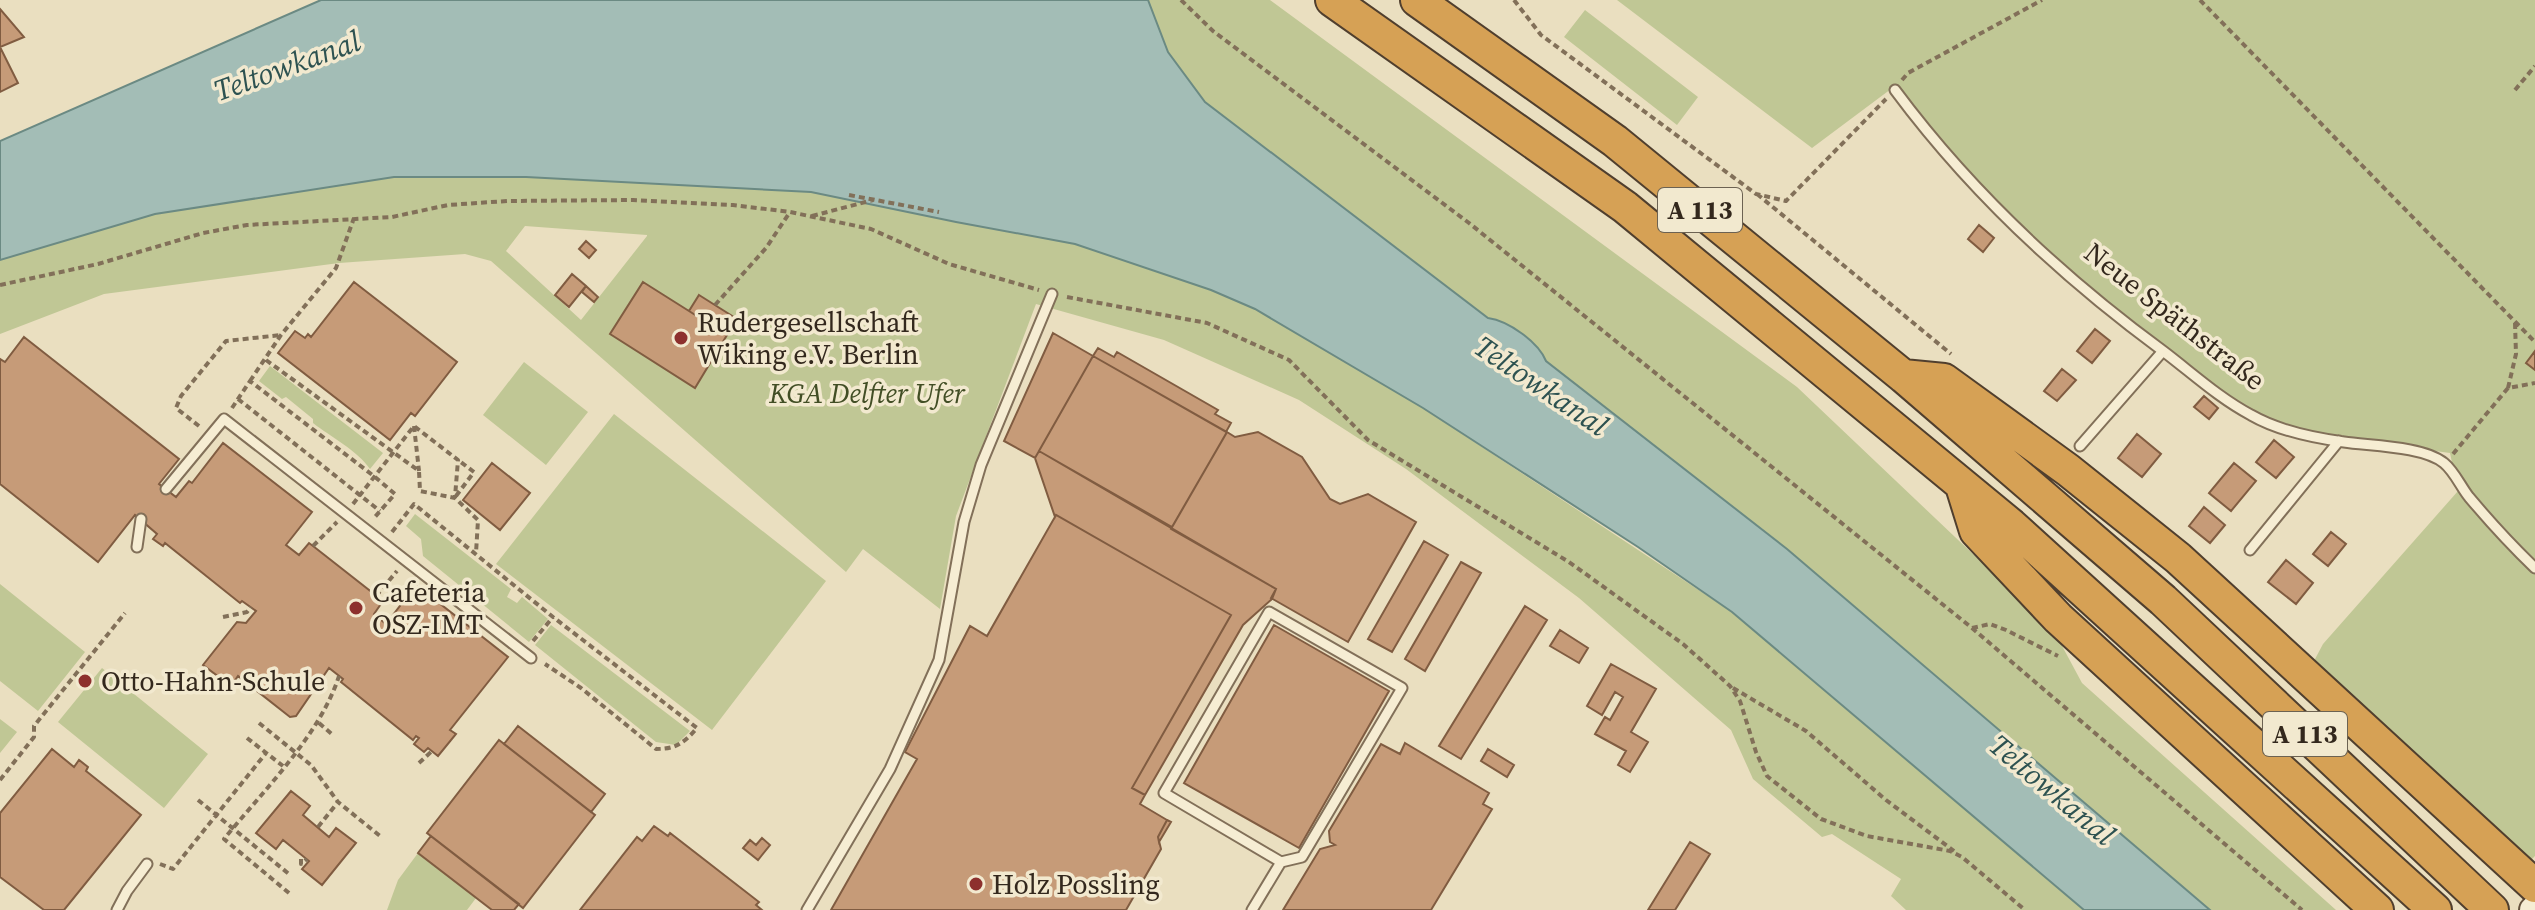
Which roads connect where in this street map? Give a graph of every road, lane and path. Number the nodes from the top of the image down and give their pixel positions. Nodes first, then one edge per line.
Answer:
1 (1181, 0) edge
2 (1191, 0) edge
3 (1332, 0) edge
4 (1417, 0) edge
5 (1514, 0) edge
6 (2042, 0) edge
7 (2200, 0) edge
8 (1187, 5) junction
9 (2535, 66) edge
10 (1895, 90) junction
11 (2515, 90) dead end
12 (849, 195) dead end
13 (875, 200) junction
14 (790, 212) junction
15 (939, 212) dead end
16 (809, 216) junction
17 (354, 218) junction
18 (0, 285) edge
19 (1052, 294) junction
20 (715, 305) dead end
21 (2515, 321) junction
22 (281, 335) junction
23 (2535, 342) edge
24 (2163, 351) junction
25 (266, 360) junction
26 (1903, 376) junction
27 (250, 381) junction
28 (2535, 383) edge
29 (2508, 388) junction
30 (238, 399) junction
31 (224, 419) junction
32 (414, 426) junction
33 (211, 435) junction
34 (2339, 441) junction
35 (2080, 446) dead end
36 (394, 453) junction
37 (458, 460) junction
38 (2445, 463) junction
39 (419, 471) junction
40 (375, 477) junction
41 (1962, 486) junction
42 (166, 489) dead end
43 (420, 491) junction
44 (455, 498) junction
45 (414, 504) junction
46 (380, 511) junction
47 (141, 519) dead end
48 (401, 521) dead end
49 (365, 529) junction
50 (137, 547) dead end
51 (2250, 550) dead end
52 (476, 554) junction
53 (406, 559) junction
54 (2535, 568) edge
55 (376, 596) dead end
56 (251, 607) dead end
57 (125, 613) dead end
58 (223, 617) dead end
59 (553, 617) junction
60 (528, 655) junction
61 (339, 676) dead end
62 (1730, 686) junction
63 (259, 723) dead end
64 (319, 723) junction
65 (333, 735) dead end
66 (247, 738) dead end
67 (432, 751) dead end
68 (296, 752) junction
69 (266, 753) junction
70 (419, 763) dead end
71 (283, 766) junction
72 (0, 780) edge
73 (198, 800) dead end
74 (338, 802) junction
75 (216, 815) junction
76 (318, 827) dead end
77 (233, 828) junction
78 (380, 836) dead end
79 (1962, 857) junction
80 (150, 861) joint
81 (1281, 862) junction
82 (289, 874) dead end
83 (2535, 886) edge
84 (289, 893) dead end
85 (117, 910) edge
86 (807, 910) edge
87 (1252, 910) edge
88 (2025, 910) edge
89 (2302, 910) edge
90 (2377, 910) edge
91 (2435, 910) edge
92 (2492, 910) edge

1 - 8 path
2 - 8 path
3 - 41 highway, A 113
4 - 26 highway, A 113
5 - 10 path
6 - 10 path
7 - 21 path
8 - 89 path
9 - 11 path
10 - 24 lane, Neue Späthstraße
12 - 13 path
13 - 15 path
13 - 16 path
14 - 16 path
14 - 17 path
14 - 20 path
16 - 19 path
17 - 18 path
17 - 22 path
19 - 62 path
19 - 86 lane
21 - 23 path
21 - 29 path
22 - 25 path
22 - 33 path
24 - 34 lane, Neue Späthstraße
24 - 35 lane
25 - 27 path
25 - 36 path
26 - 83 highway
26 - 92 highway, A 113
27 - 30 path
27 - 40 path
28 - 29 path
29 - 38 path
30 - 31 path
30 - 46 path
31 - 33 lane
31 - 49 lane
32 - 36 path
32 - 37 path
32 - 39 path
33 - 42 lane
34 - 38 lane, Neue Späthstraße
34 - 51 lane
36 - 39 path
36 - 40 path
37 - 44 path
37 - 44 path
38 - 54 lane
39 - 43 path
40 - 46 path
41 - 90 highway
41 - 91 highway, A 113
43 - 44 path
43 - 45 path
44 - 52 path
45 - 48 path
45 - 52 path
46 - 49 path
47 - 50 lane
49 - 53 lane
52 - 59 path
53 - 55 path
53 - 60 lane
56 - 58 path
57 - 72 path
59 - 60 path
59 - 60 path
61 - 64 path
62 - 79 path
62 - 79 path
63 - 68 path
64 - 65 path
64 - 68 path
66 - 69 path
67 - 70 path
68 - 71 path
68 - 74 path
69 - 71 path
69 - 75 path
71 - 77 path
73 - 75 path
74 - 76 path
74 - 78 path
75 - 77 path
75 - 80 path
77 - 82 path
77 - 84 path
79 - 88 path
80 - 85 lane
81 - 81 lane
81 - 87 lane

